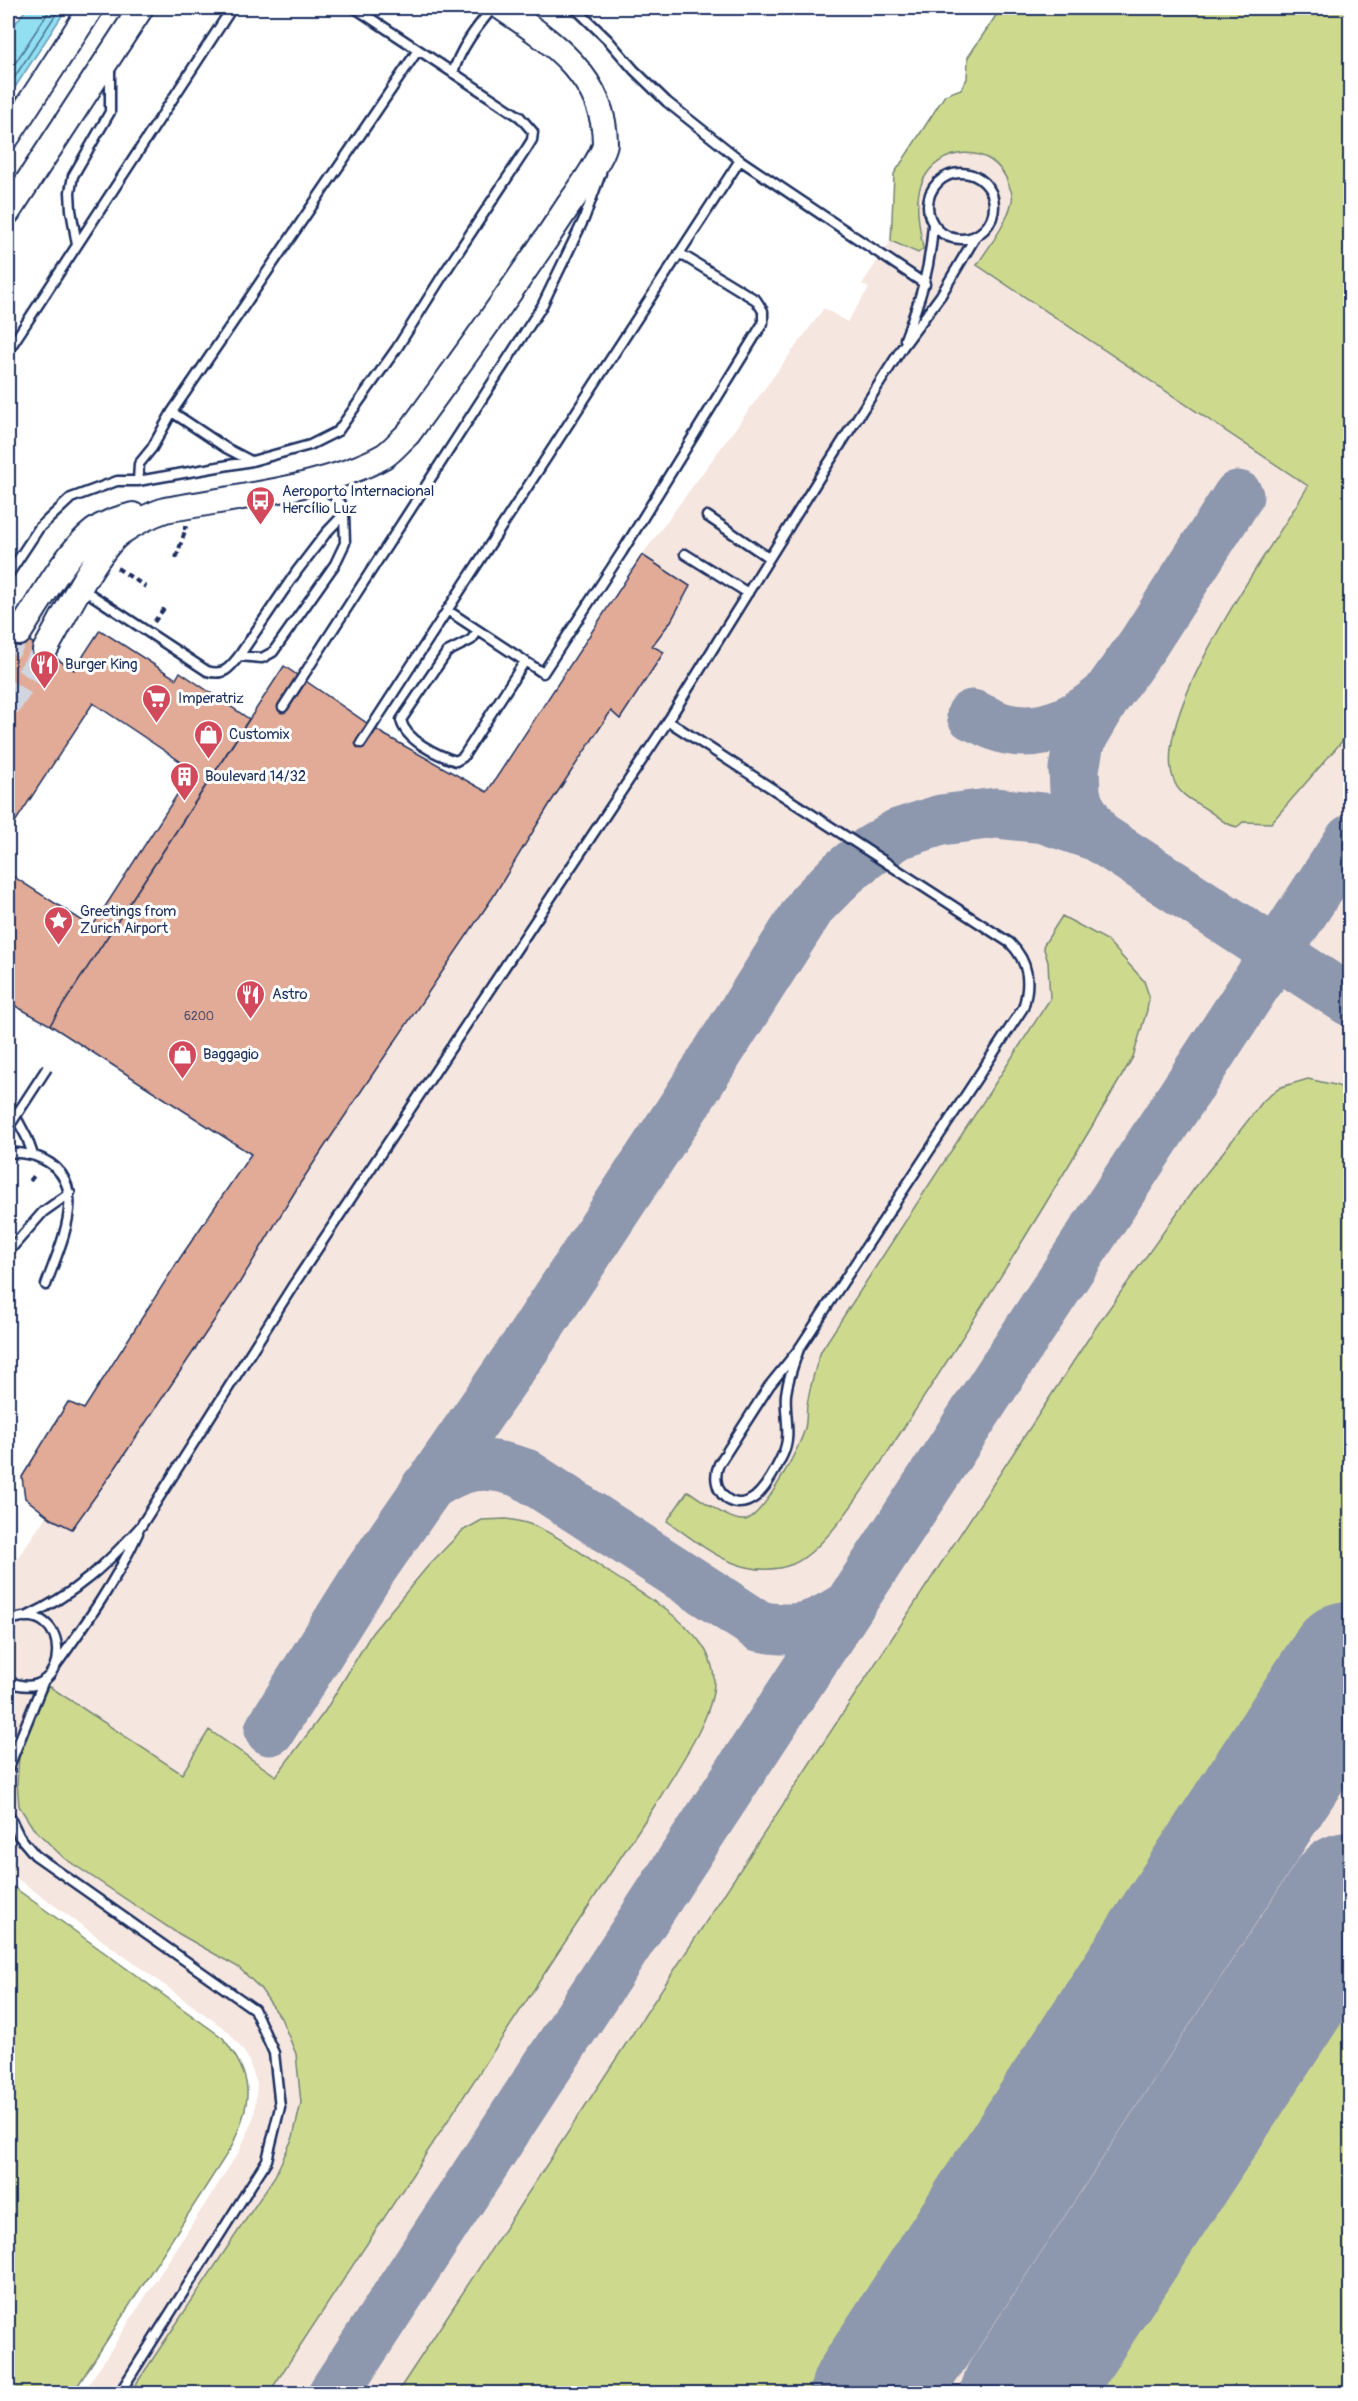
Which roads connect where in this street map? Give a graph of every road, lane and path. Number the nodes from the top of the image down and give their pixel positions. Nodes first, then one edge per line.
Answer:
1 (91, 8) edge
2 (141, 8) edge
3 (232, 8) edge
4 (355, 8) edge
5 (372, 8) edge
6 (503, 8) edge
7 (575, 8) edge
8 (375, 21) junction
9 (418, 50) junction
10 (109, 55) junction
11 (453, 73) junction
12 (8, 136) edge
13 (605, 146) junction
14 (740, 160) junction
15 (8, 212) edge
16 (933, 225) junction
17 (976, 236) junction
18 (76, 244) junction
19 (679, 252) junction
20 (925, 284) junction
21 (902, 348) junction
22 (8, 351) edge
23 (172, 412) junction
24 (252, 461) junction
25 (138, 481) junction
26 (315, 481) junction
27 (153, 514) junction
28 (344, 514) junction
29 (706, 516) dead end
30 (685, 554) dead end
31 (100, 557) junction
32 (769, 558) junction
33 (8, 574) edge
34 (146, 587) dead end
35 (80, 588) junction
36 (748, 592) junction
37 (166, 606) dead end
38 (447, 610) junction
39 (147, 631) junction
40 (478, 631) junction
41 (19, 633) tunnel mouth
42 (45, 650) tunnel mouth
43 (239, 656) junction
44 (525, 661) junction
45 (283, 707) dead end
46 (668, 721) junction
47 (361, 743) dead end
48 (46, 1068) dead end
49 (8, 1101) edge
50 (8, 1128) edge
51 (8, 1152) edge
52 (33, 1155) junction
53 (34, 1176) dead end
54 (30, 1181) dead end
55 (70, 1193) junction
56 (8, 1252) edge
57 (46, 1285) dead end
58 (799, 1349) junction
59 (141, 1526) junction
60 (26, 1617) junction
61 (8, 1621) edge
62 (56, 1665) junction
63 (44, 1680) junction
64 (8, 1681) edge
65 (8, 1769) edge
66 (8, 1813) edge
67 (119, 2394) edge

1 - 12 main road
2 - 10 main road
3 - 18 lane
4 - 8 lane
5 - 8 lane
6 - 11 lane
6 - 13 main road
7 - 14 lane
8 - 9 lane
9 - 11 lane
9 - 23 lane
10 - 15 main road
10 - 18 lane
11 - 24 lane
13 - 26 main road
13 - 45 lane
14 - 19 lane
14 - 20 lane
16 - 17 lane
16 - 17 lane
16 - 20 lane
17 - 21 lane
18 - 22 lane
19 - 38 lane
19 - 44 lane
20 - 21 lane
21 - 32 lane
23 - 24 lane
23 - 25 lane
24 - 25 lane
25 - 33 lane
26 - 27 main road
26 - 28 lane
27 - 31 main road
27 - 41 main road
28 - 43 lane
28 - 43 lane
29 - 32 lane
30 - 36 lane
31 - 34 path
31 - 35 main road
32 - 36 lane
35 - 39 lane
35 - 42 main road
36 - 46 lane
37 - 39 path
38 - 40 lane
38 - 47 lane
39 - 43 lane
40 - 44 lane
40 - 44 lane
46 - 58 lane
46 - 59 lane
48 - 50 lane, bridge
49 - 52 lane
51 - 52 lane
52 - 55 lane
53 - 54 path
55 - 56 lane
55 - 57 lane
58 - 58 lane
59 - 60 lane
59 - 62 lane
60 - 61 lane
60 - 62 lane
62 - 63 lane
63 - 64 lane
63 - 65 lane
66 - 67 lane

